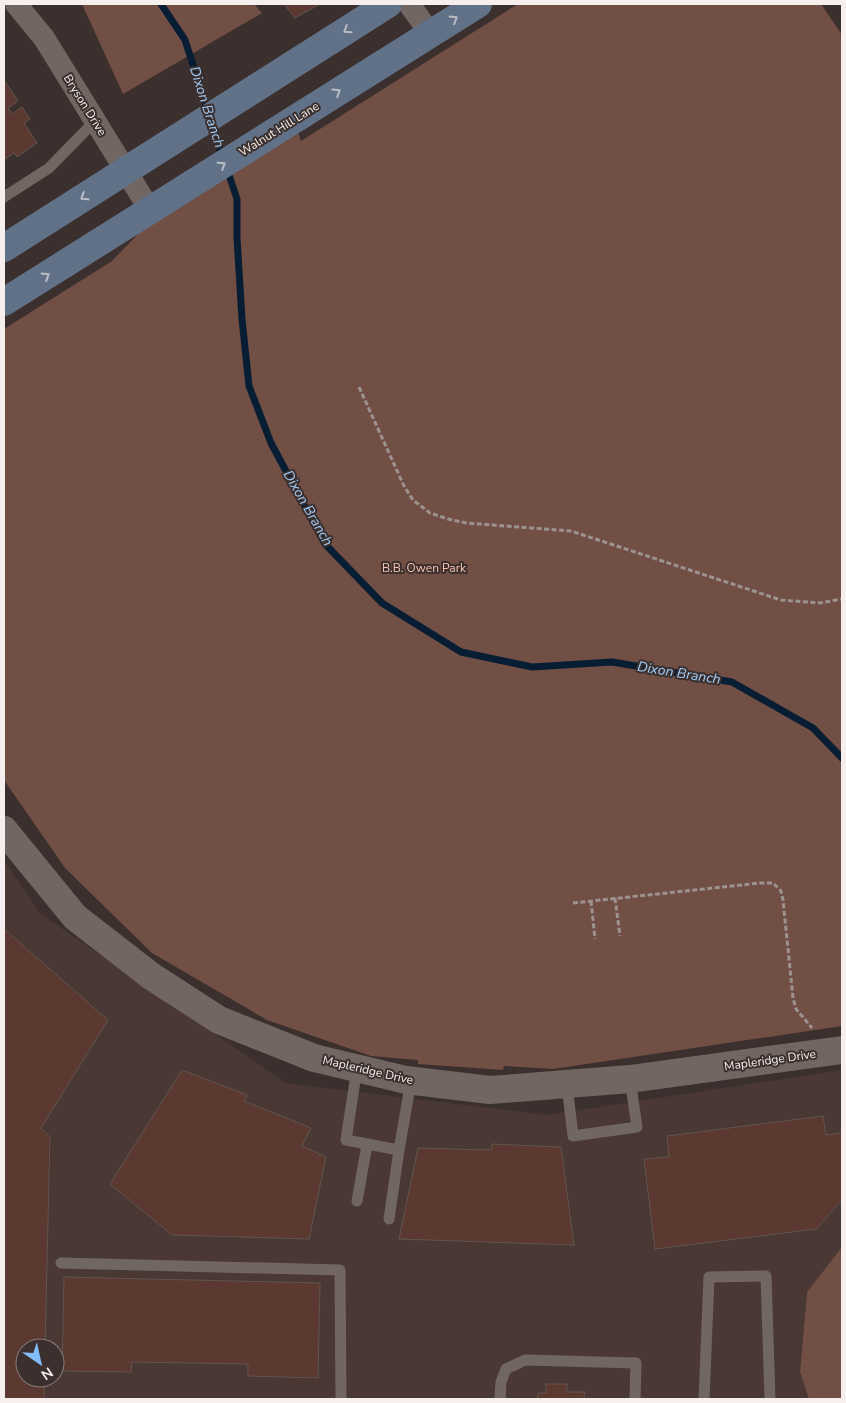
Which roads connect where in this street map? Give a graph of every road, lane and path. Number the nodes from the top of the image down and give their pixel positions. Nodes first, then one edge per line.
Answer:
1 (16, 4) edge
2 (388, 4) edge
3 (409, 4) edge
4 (478, 4) edge
5 (430, 33) junction
6 (95, 121) junction
7 (125, 170) junction
8 (4, 197) edge
9 (150, 210) junction
10 (4, 248) edge
11 (4, 302) edge
12 (359, 387) dead end
13 (842, 599) edge
14 (4, 830) edge
15 (615, 898) junction
16 (591, 901) junction
17 (573, 903) dead end
18 (620, 936) dead end
19 (595, 939) dead end
20 (817, 1030) dead end
21 (842, 1050) edge
22 (357, 1068) junction
23 (630, 1079) junction
24 (411, 1081) junction
25 (567, 1085) junction
26 (367, 1145) junction
27 (399, 1150) junction
28 (357, 1201) dead end
29 (389, 1219) dead end
30 (61, 1263) dead end
31 (341, 1399) edge
32 (500, 1399) edge
33 (635, 1399) edge
34 (704, 1399) edge
35 (770, 1399) edge

1 - 6 street, Bryson Drive
2 -> 7 main road
3 - 5 street
5 -> 4 main road, Walnut Hill Lane
9 -> 5 main road, Walnut Hill Lane
6 - 7 street, Bryson Drive
6 - 8 lane
7 - 9 street, Bryson Drive
7 -> 10 main road
11 -> 9 main road, Walnut Hill Lane
12 - 13 path
14 - 22 street, Mapleridge Drive
15 - 16 path
15 - 18 path
15 - 20 path
16 - 17 path
16 - 19 path
21 - 23 street, Mapleridge Drive
22 - 24 street, Mapleridge Drive
22 - 26 lane
23 - 25 street, Mapleridge Drive
23 - 25 lane
24 - 25 street, Mapleridge Drive
24 - 27 lane
26 - 27 lane
26 - 28 lane
27 - 29 lane
30 - 31 lane
32 - 33 lane
34 - 35 lane

